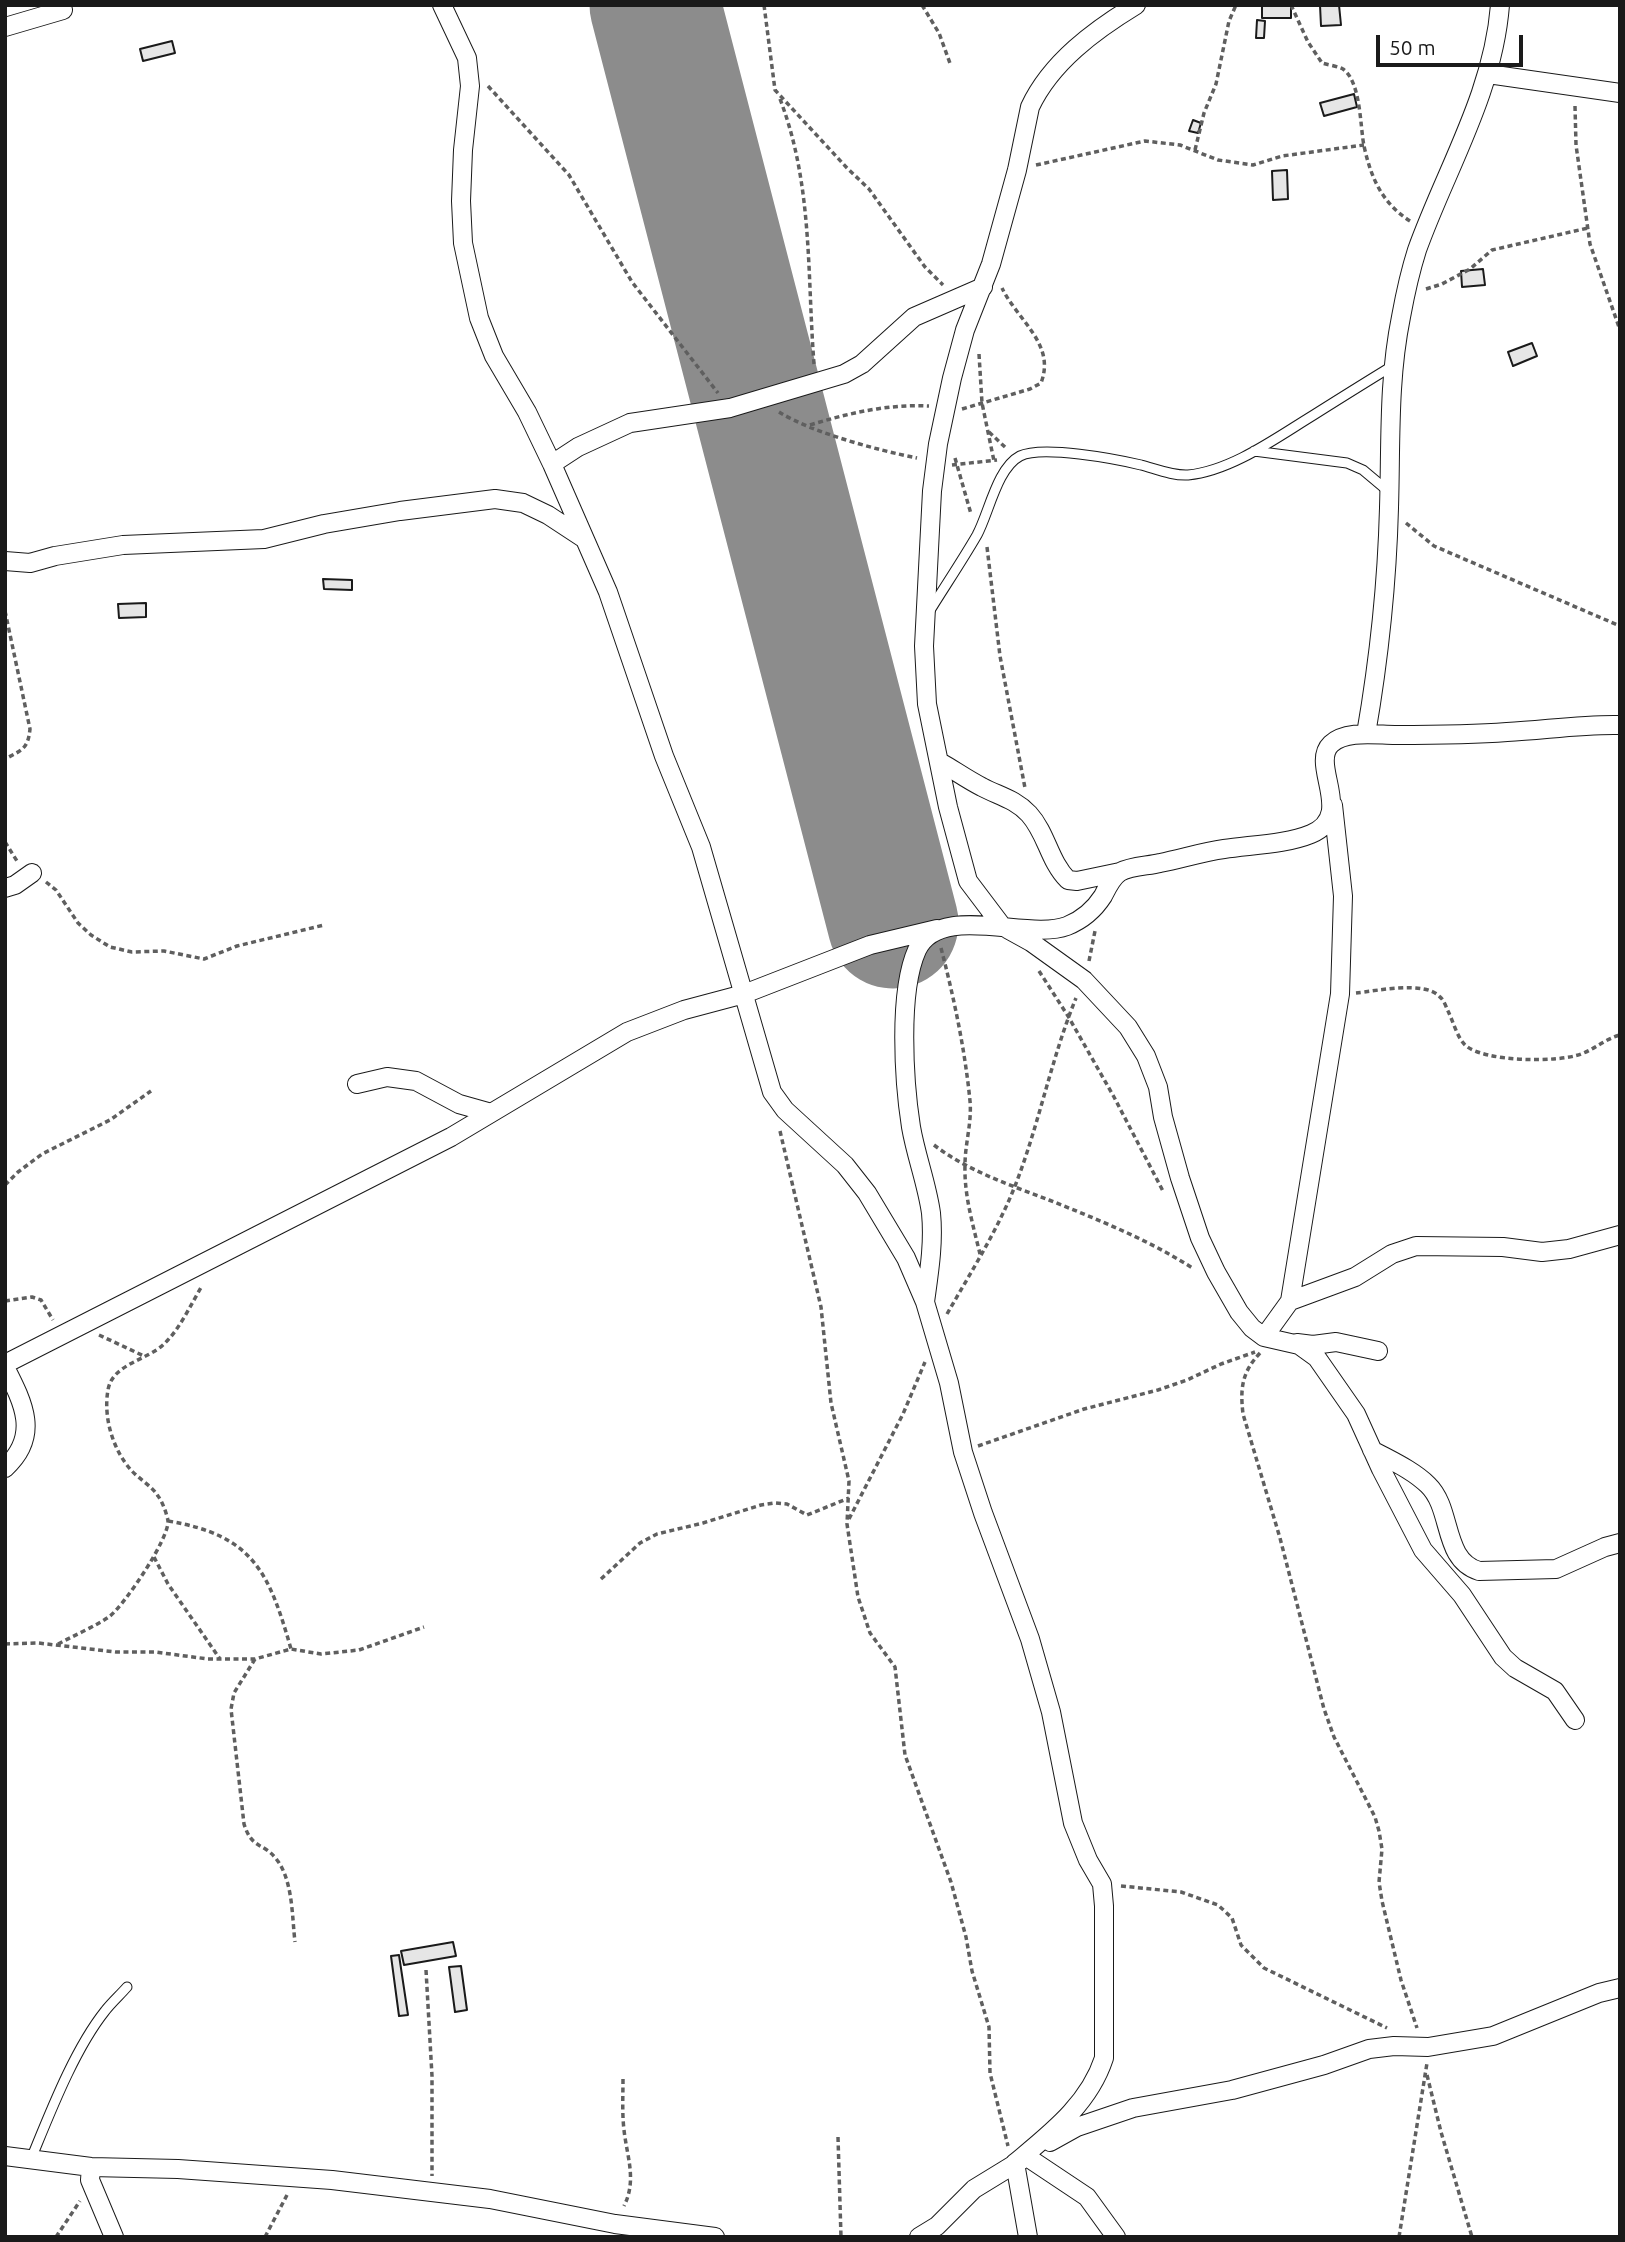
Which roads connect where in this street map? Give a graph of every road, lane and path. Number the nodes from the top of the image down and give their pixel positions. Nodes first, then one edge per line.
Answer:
1 (442, 5) edge
2 (764, 5) edge
3 (922, 5) edge
4 (1136, 5) edge
5 (1236, 5) edge
6 (1291, 5) edge
7 (1500, 5) edge
8 (63, 10) dead end
9 (1108, 13) edge
10 (5, 27) edge
11 (467, 58) junction
12 (951, 65) dead end
13 (1488, 74) junction
14 (1575, 86) junction
15 (1620, 93) edge
16 (779, 96) junction
17 (1364, 145) junction
18 (1195, 150) junction
19 (1017, 170) junction
20 (1588, 228) junction
21 (1425, 231) junction
22 (991, 264) junction
23 (983, 286) junction
24 (1407, 293) junction
25 (964, 295) junction
26 (1620, 330) edge
27 (979, 348) dead end
28 (1394, 365) junction
29 (816, 383) junction
30 (762, 399) junction
31 (982, 403) junction
32 (730, 408) junction
33 (946, 408) junction
34 (808, 426) junction
35 (988, 431) junction
36 (1006, 449) dead end
37 (1254, 452) junction
38 (955, 456) dead end
39 (994, 461) junction
40 (935, 462) junction
41 (552, 464) junction
42 (957, 466) junction
43 (998, 483) junction
44 (1389, 499) junction
45 (984, 521) junction
46 (977, 534) junction
47 (583, 538) junction
48 (5, 561) edge
49 (5, 611) edge
50 (925, 620) junction
51 (1620, 627) edge
52 (1620, 725) edge
53 (1366, 734) junction
54 (5, 759) edge
55 (940, 762) junction
56 (1332, 801) junction
57 (1029, 814) junction
58 (5, 842) edge
59 (1120, 872) junction
60 (32, 873) junction
61 (5, 888) edge
62 (1100, 900) junction
63 (324, 925) dead end
64 (1002, 926) junction
65 (939, 930) junction
66 (1084, 980) junction
67 (744, 994) junction
68 (1340, 994) junction
69 (1068, 1016) junction
70 (1620, 1035) edge
71 (356, 1084) dead end
72 (150, 1091) dead end
73 (491, 1113) junction
74 (911, 1127) junction
75 (779, 1129) dead end
76 (965, 1164) junction
77 (5, 1185) edge
78 (1014, 1187) junction
79 (1169, 1200) dead end
80 (1620, 1235) edge
81 (980, 1256) junction
82 (1201, 1274) dead end
83 (203, 1284) dead end
84 (5, 1301) edge
85 (1290, 1301) junction
86 (925, 1303) junction
87 (79, 1324) junction
88 (58, 1335) junction
89 (935, 1336) junction
90 (1264, 1337) junction
91 (1290, 1342) junction
92 (1378, 1351) dead end
93 (144, 1356) junction
94 (5, 1366) edge
95 (1372, 1450) junction
96 (963, 1452) junction
97 (5, 1468) edge
98 (849, 1498) junction
99 (168, 1521) junction
100 (847, 1524) junction
101 (1620, 1543) edge
102 (154, 1557) junction
103 (601, 1579) dead end
104 (424, 1627) dead end
105 (5, 1644) edge
106 (58, 1644) junction
107 (291, 1649) junction
108 (255, 1659) junction
109 (220, 1660) junction
110 (1574, 1720) dead end
111 (1102, 1884) junction
112 (295, 1942) dead end
113 (426, 1970) dead end
114 (127, 1987) dead end
115 (1620, 1988) edge
116 (1394, 2032) dead end
117 (1426, 2047) junction
118 (1426, 2073) junction
119 (623, 2080) dead end
120 (838, 2137) dead end
121 (5, 2156) edge
122 (31, 2159) junction
123 (1018, 2161) junction
124 (90, 2173) junction
125 (296, 2177) junction
126 (430, 2192) junction
127 (615, 2224) junction
128 (56, 2237) edge
129 (114, 2237) edge
130 (265, 2237) edge
131 (715, 2237) edge
132 (841, 2237) edge
133 (919, 2237) edge
134 (1028, 2237) edge
135 (1116, 2237) edge
136 (1399, 2237) edge
137 (1472, 2237) edge

1 - 11 street
2 - 16 path
3 - 12 path
4 - 9 street
5 - 18 path
6 - 17 path
7 - 13 street
8 - 10 street
9 - 19 street
11 - 32 path
11 - 41 street
13 - 14 street
13 - 21 street
14 - 15 street
14 - 20 path
16 - 25 path
16 - 29 path
17 - 18 path
17 - 21 path
18 - 19 path
19 - 22 street
20 - 24 path
20 - 26 path
21 - 24 street
22 - 23 street
22 - 31 path
23 - 25 street
23 - 33 street
24 - 28 street
25 - 29 street
27 - 31 path
28 - 37 lane
28 - 44 street
29 - 30 street
30 - 32 street
30 - 34 path
31 - 35 path
32 - 41 street
33 - 34 path
33 - 40 street
34 - 40 path
35 - 36 path
35 - 39 path
37 - 43 lane
37 - 44 lane
38 - 42 path
39 - 42 path
39 - 43 path
40 - 42 path
40 - 50 street
41 - 47 street
42 - 46 path
43 - 45 lane
44 - 51 path
44 - 53 street
45 - 46 lane
45 - 57 path
46 - 50 lane
47 - 48 street
47 - 67 street
49 - 54 path
50 - 55 street
52 - 53 street
53 - 56 street
55 - 57 street
55 - 64 street
56 - 59 street
56 - 68 street
57 - 59 street
58 - 60 path
59 - 62 street
60 - 61 street
60 - 63 path
62 - 64 street
62 - 66 path
64 - 65 street
64 - 66 street
65 - 67 street
65 - 74 street
65 - 76 path
66 - 69 path
66 - 90 street
67 - 73 street
67 - 86 street
68 - 70 path
68 - 85 street
69 - 78 path
69 - 79 path
71 - 73 street
72 - 77 path
73 - 87 street
74 - 76 path
74 - 86 street
75 - 98 path
76 - 78 path
76 - 81 path
78 - 81 path
78 - 82 path
80 - 85 street
81 - 89 path
83 - 93 path
84 - 88 path
85 - 90 street
86 - 89 street
87 - 88 street
87 - 93 path
88 - 94 street
89 - 96 street
89 - 100 path
90 - 91 street
91 - 92 street
91 - 95 street
93 - 99 path
94 - 97 street
95 - 101 street
95 - 110 street
96 - 111 street
96 - 117 path
98 - 100 path
98 - 103 path
99 - 102 path
99 - 107 path
100 - 123 path
102 - 106 path
102 - 109 path
104 - 107 path
105 - 106 path
106 - 109 path
107 - 108 path
108 - 109 path
108 - 112 path
111 - 116 path
111 - 123 street
113 - 126 path
114 - 122 lane
115 - 117 street
117 - 118 path
117 - 123 street
118 - 136 path
118 - 137 path
119 - 127 path
120 - 132 path
121 - 122 street
122 - 124 street
123 - 133 street
123 - 134 street
123 - 135 street
124 - 125 street
124 - 128 path
124 - 129 street
125 - 126 street
125 - 130 path
126 - 127 street
127 - 131 street

